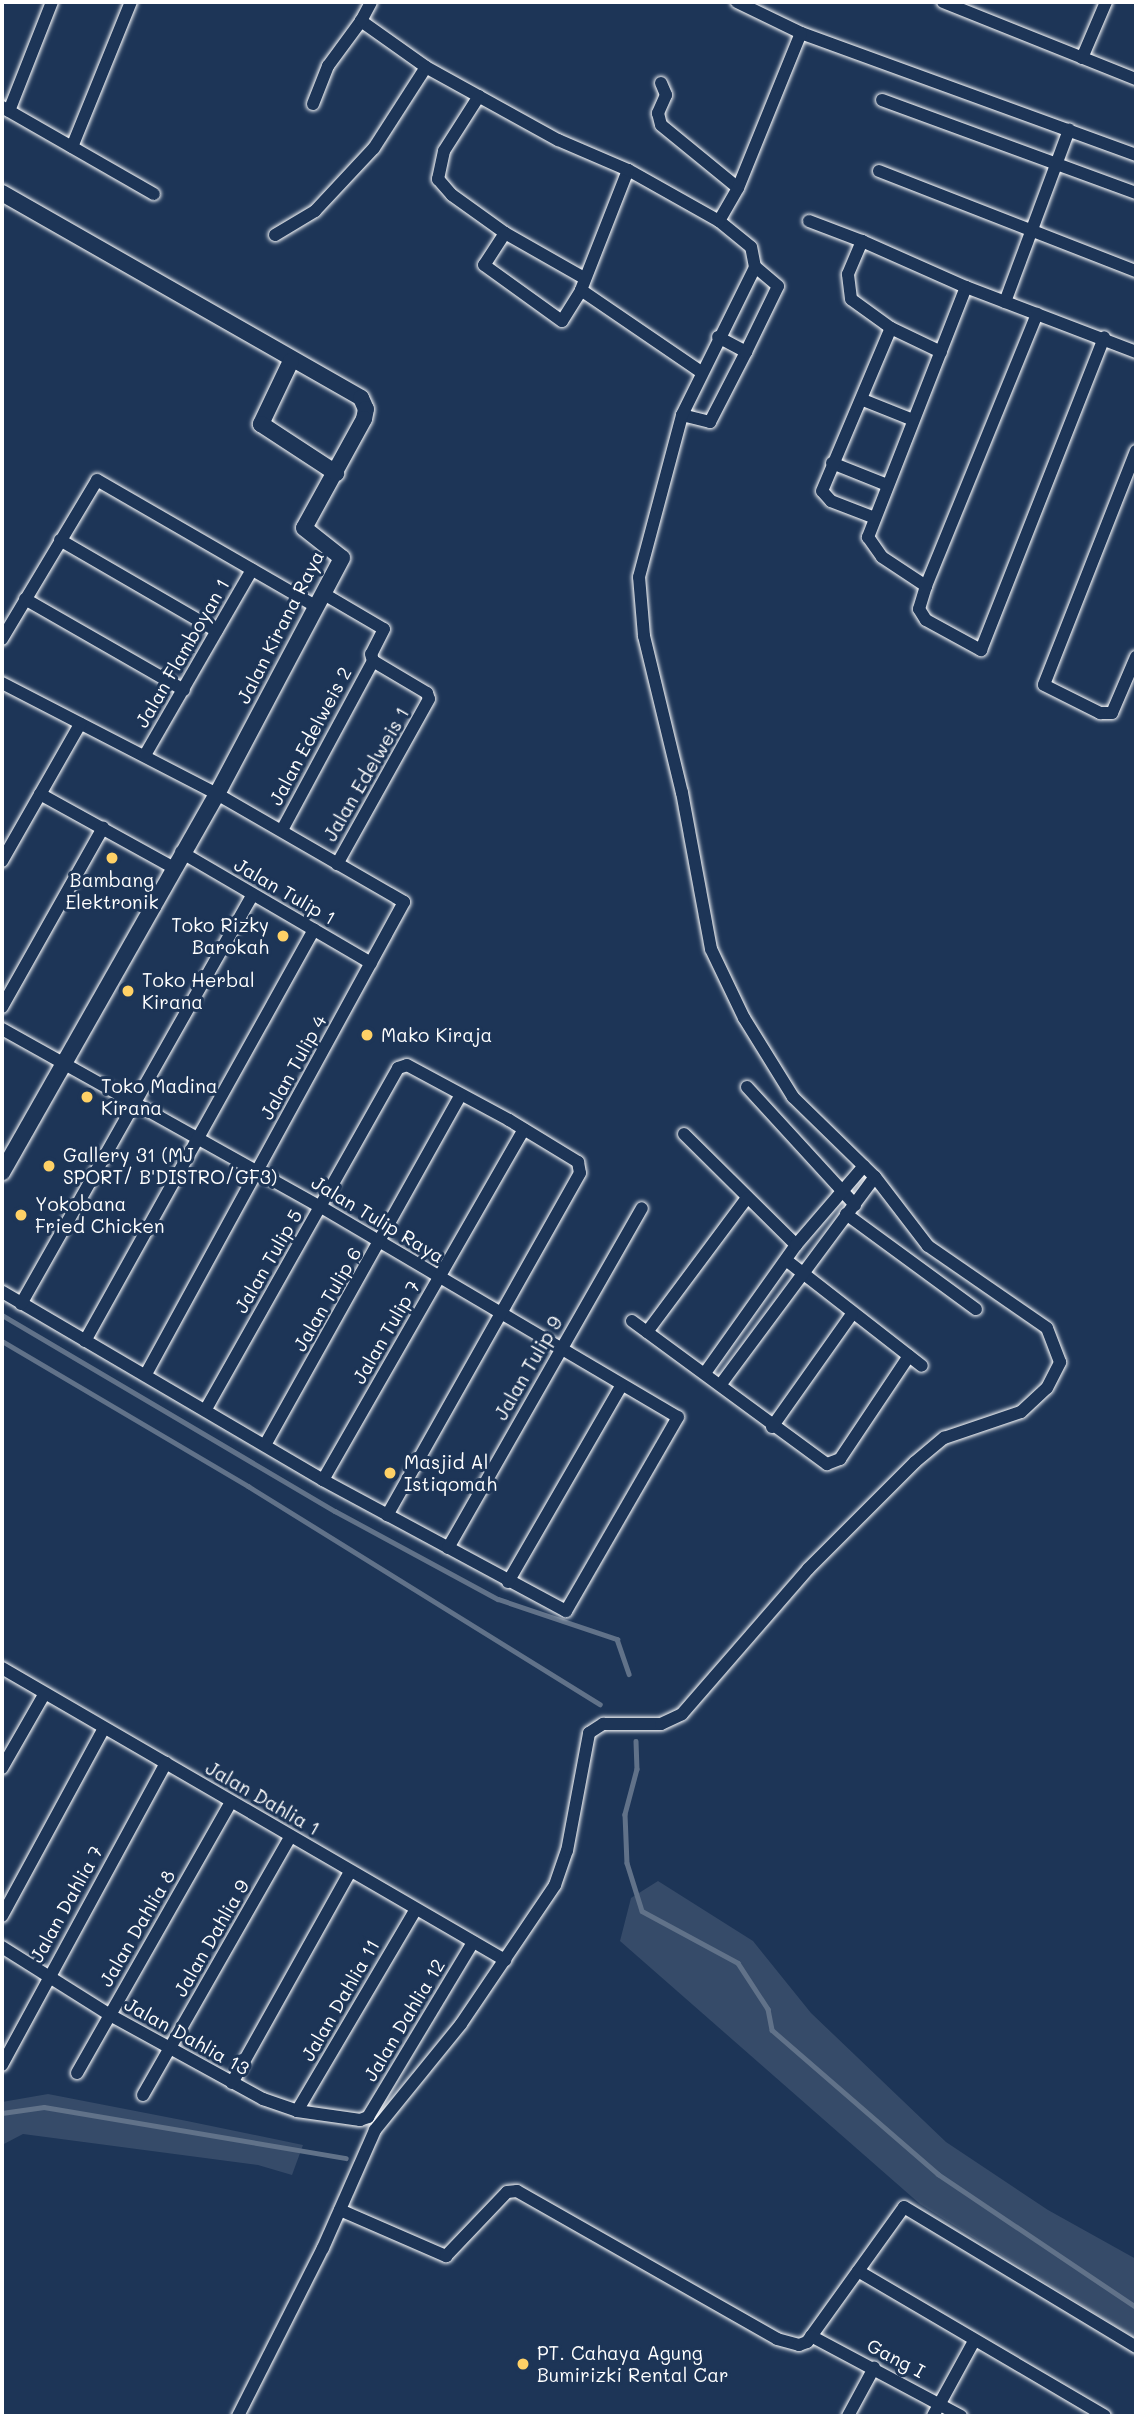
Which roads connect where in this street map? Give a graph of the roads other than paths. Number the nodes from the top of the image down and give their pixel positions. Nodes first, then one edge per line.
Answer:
1 (52, 2) edge
2 (131, 2) edge
3 (371, 2) edge
4 (737, 2) edge
5 (943, 2) edge
6 (1106, 2) edge
7 (361, 21) junction
8 (801, 33) junction
9 (1082, 58) junction
10 (426, 66) junction
11 (1136, 79) edge
12 (661, 83) dead end
13 (479, 96) junction
14 (881, 100) dead end
15 (313, 104) dead end
16 (5, 109) edge
17 (1069, 130) junction
18 (72, 147) junction
19 (1136, 155) edge
20 (1056, 161) junction
21 (628, 170) junction
22 (879, 171) dead end
23 (737, 188) junction
24 (1136, 193) edge
25 (2, 194) edge
26 (154, 194) dead end
27 (719, 221) junction
28 (809, 221) dead end
29 (1030, 230) junction
30 (505, 233) junction
31 (275, 235) dead end
32 (862, 241) junction
33 (755, 267) junction
34 (1136, 271) edge
35 (583, 284) junction
36 (965, 287) junction
37 (1005, 302) junction
38 (1037, 314) junction
39 (891, 328) junction
40 (718, 337) junction
41 (1104, 337) junction
42 (746, 352) junction
43 (941, 352) junction
44 (1136, 352) edge
45 (291, 362) junction
46 (701, 372) junction
47 (863, 400) junction
48 (682, 415) junction
49 (913, 419) junction
50 (1136, 451) edge
51 (832, 463) junction
52 (336, 473) junction
53 (887, 485) junction
54 (875, 518) junction
55 (60, 540) junction
56 (252, 570) junction
57 (926, 586) junction
58 (25, 599) junction
59 (321, 600) junction
60 (217, 631) junction
61 (2, 639) edge
62 (1136, 657) edge
63 (373, 661) junction
64 (2, 682) edge
65 (184, 690) junction
66 (80, 724) junction
67 (145, 755) junction
68 (40, 794) junction
69 (217, 794) junction
70 (103, 828) junction
71 (282, 830) junction
72 (181, 852) junction
73 (2, 861) edge
74 (337, 864) junction
75 (172, 867) junction
76 (252, 895) junction
77 (314, 929) junction
78 (371, 962) junction
79 (2, 1007) edge
80 (2, 1029) edge
81 (65, 1066) junction
82 (747, 1087) dead end
83 (460, 1096) junction
84 (136, 1103) junction
85 (524, 1129) junction
86 (684, 1134) dead end
87 (198, 1138) junction
88 (864, 1166) junction
89 (258, 1171) junction
90 (2, 1172) edge
91 (875, 1177) junction
92 (841, 1191) junction
93 (747, 1198) junction
94 (321, 1207) junction
95 (642, 1208) dead end
96 (850, 1210) junction
97 (380, 1245) junction
98 (796, 1245) junction
99 (786, 1260) junction
100 (800, 1275) junction
101 (439, 1279) junction
102 (2, 1292) edge
103 (20, 1304) junction
104 (976, 1309) dead end
105 (852, 1314) junction
106 (502, 1315) junction
107 (632, 1321) dead end
108 (647, 1332) junction
109 (85, 1341) junction
110 (561, 1350) junction
111 (909, 1356) junction
112 (922, 1366) dead end
113 (705, 1373) junction
114 (146, 1374) junction
115 (720, 1384) junction
116 (621, 1386) junction
117 (206, 1409) junction
118 (772, 1427) junction
119 (265, 1446) junction
120 (323, 1480) junction
121 (387, 1515) junction
122 (448, 1548) junction
123 (508, 1582) junction
124 (2, 1668) edge
125 (44, 1693) junction
126 (104, 1728) junction
127 (166, 1763) junction
128 (2, 1768) edge
129 (232, 1802) junction
130 (291, 1836) junction
131 (350, 1872) junction
132 (416, 1909) junction
133 (2, 1916) edge
134 (473, 1942) junction
135 (2, 1947) edge
136 (505, 1960) junction
137 (49, 1975) junction
138 (110, 2015) junction
139 (170, 2049) junction
140 (2, 2065) edge
141 (77, 2073) dead end
142 (232, 2083) junction
143 (144, 2095) dead end
144 (297, 2111) junction
145 (368, 2118) joint
146 (340, 2210) junction
147 (858, 2271) junction
148 (811, 2336) junction
149 (974, 2341) junction
150 (1136, 2347) edge
151 (874, 2368) junction
152 (939, 2403) junction
153 (238, 2416) edge
154 (849, 2416) edge
155 (933, 2416) edge
156 (961, 2416) edge
157 (1105, 2416) edge

1 - 16 street
2 - 18 street
3 - 7 street
4 - 8 street
5 - 9 street
6 - 9 street
7 - 10 street
7 - 15 street
8 - 17 street
8 - 23 street
9 - 11 street
10 - 13 street
10 - 31 street
12 - 23 street
13 - 21 street
13 - 30 street
14 - 20 street
16 - 18 street
17 - 19 street
17 - 20 street
18 - 26 street
20 - 24 street
20 - 29 street
21 - 27 street
21 - 35 street
22 - 29 street
23 - 27 street
25 - 45 street
27 - 33 street
28 - 32 street
29 - 34 street
29 - 37 street
30 - 35 street
30 - 35 street
32 - 36 street
32 - 39 street
33 - 40 street
33 - 42 street
35 - 46 street
36 - 37 street
36 - 43 street
37 - 38 street
38 - 41 street
38 - 57 street
39 - 43 street
39 - 47 street
40 - 42 street
40 - 46 street
41 - 44 street
41 - 57 street
42 - 48 street
43 - 49 street
45 - 52 street
45 - 52 street
46 - 48 street
47 - 49 street
47 - 51 street
48 - 88 street
49 - 53 street
50 - 62 street
51 - 53 street
51 - 54 street
52 - 59 street, Jalan Kirana Raya
53 - 54 street
54 - 57 street
55 - 56 street
55 - 58 street
55 - 60 street
56 - 59 street
56 - 60 street, Jalan Flamboyan 1
58 - 61 street
58 - 65 street
59 - 63 street, Jalan Edelweis 2
59 - 69 street, Jalan Kirana Raya
60 - 65 street, Jalan Flamboyan 1
63 - 71 street, Jalan Edelweis 2
63 - 74 street, Jalan Edelweis 1
64 - 66 street, Jalan Edelweis 1
65 - 67 street, Jalan Flamboyan 1
66 - 67 street, Jalan Edelweis 1
66 - 68 street
67 - 69 street, Jalan Edelweis 1
68 - 70 street
68 - 73 street
69 - 71 street, Jalan Edelweis 1
69 - 72 street, Jalan Kirana Raya
70 - 75 street
70 - 79 street
71 - 74 street, Jalan Edelweis 1
72 - 75 street, Jalan Kirana Raya
72 - 76 street, Jalan Tulip 1
74 - 78 street, Jalan Edelweis 1
75 - 81 street, Jalan Kirana Raya
76 - 77 street, Jalan Tulip 1
76 - 84 street
77 - 78 street, Jalan Tulip 1
77 - 87 street
78 - 89 street, Jalan Tulip 4
80 - 81 street, Jalan Tulip Raya
81 - 84 street, Jalan Tulip Raya
81 - 90 street, Jalan Kirana Raya
82 - 92 street
83 - 85 street
83 - 94 street, Jalan Tulip 5
83 - 97 street, Jalan Tulip 6
84 - 87 street, Jalan Tulip Raya
84 - 103 street
85 - 101 street, Jalan Tulip 7
85 - 106 street
86 - 93 street
87 - 89 street, Jalan Tulip Raya
87 - 109 street
88 - 91 street
88 - 92 street
89 - 94 street, Jalan Tulip Raya
89 - 114 street, Jalan Tulip 4
91 - 96 street
91 - 136 street
92 - 96 street
92 - 98 street
93 - 98 street
93 - 108 street
94 - 97 street, Jalan Tulip Raya
94 - 117 street, Jalan Tulip 5
95 - 110 street, Jalan Tulip 9
96 - 100 street
96 - 104 street
97 - 101 street, Jalan Tulip Raya
97 - 119 street, Jalan Tulip 6
98 - 99 street
99 - 100 street
99 - 113 street
100 - 105 street
100 - 115 street
101 - 106 street, Jalan Tulip Raya
101 - 120 street, Jalan Tulip 7
102 - 103 street
103 - 109 street
105 - 111 street
105 - 118 street
106 - 110 street, Jalan Tulip Raya
106 - 121 street
107 - 108 street
108 - 113 street
109 - 114 street
110 - 116 street, Jalan Tulip Raya
110 - 122 street, Jalan Tulip 9
111 - 112 street
111 - 118 street
113 - 115 street
114 - 117 street
115 - 118 street
116 - 123 street
116 - 123 street, Jalan Tulip Raya
117 - 119 street
119 - 120 street
120 - 121 street
121 - 122 street
122 - 123 street
124 - 125 street, Jalan Dahlia 1
125 - 126 street, Jalan Dahlia 1
125 - 128 street
126 - 127 street, Jalan Dahlia 1
126 - 133 street
127 - 129 street, Jalan Dahlia 1
127 - 137 street, Jalan Dahlia 7
129 - 130 street, Jalan Dahlia 1
129 - 138 street, Jalan Dahlia 8
130 - 131 street, Jalan Dahlia 1
130 - 139 street, Jalan Dahlia 9
131 - 132 street, Jalan Dahlia 1
131 - 142 street
132 - 134 street, Jalan Dahlia 1
132 - 144 street, Jalan Dahlia 11
134 - 136 street, Jalan Dahlia 1
134 - 145 street, Jalan Dahlia 12
135 - 137 street, Jalan Dahlia 13
136 - 146 street
137 - 138 street, Jalan Dahlia 13
137 - 140 street, Jalan Dahlia 7
138 - 139 street, Jalan Dahlia 13
138 - 141 street, Jalan Dahlia 8
139 - 142 street, Jalan Dahlia 13
139 - 143 street, Jalan Dahlia 9
142 - 144 street, Jalan Dahlia 13
144 - 145 street, Jalan Dahlia 13
146 - 148 street
146 - 153 street
147 - 148 street
147 - 149 street
147 - 150 street
148 - 151 street, Gang I
149 - 152 street
149 - 157 street
151 - 152 street, Gang I
151 - 154 street
152 - 155 street
152 - 156 street, Gang I

